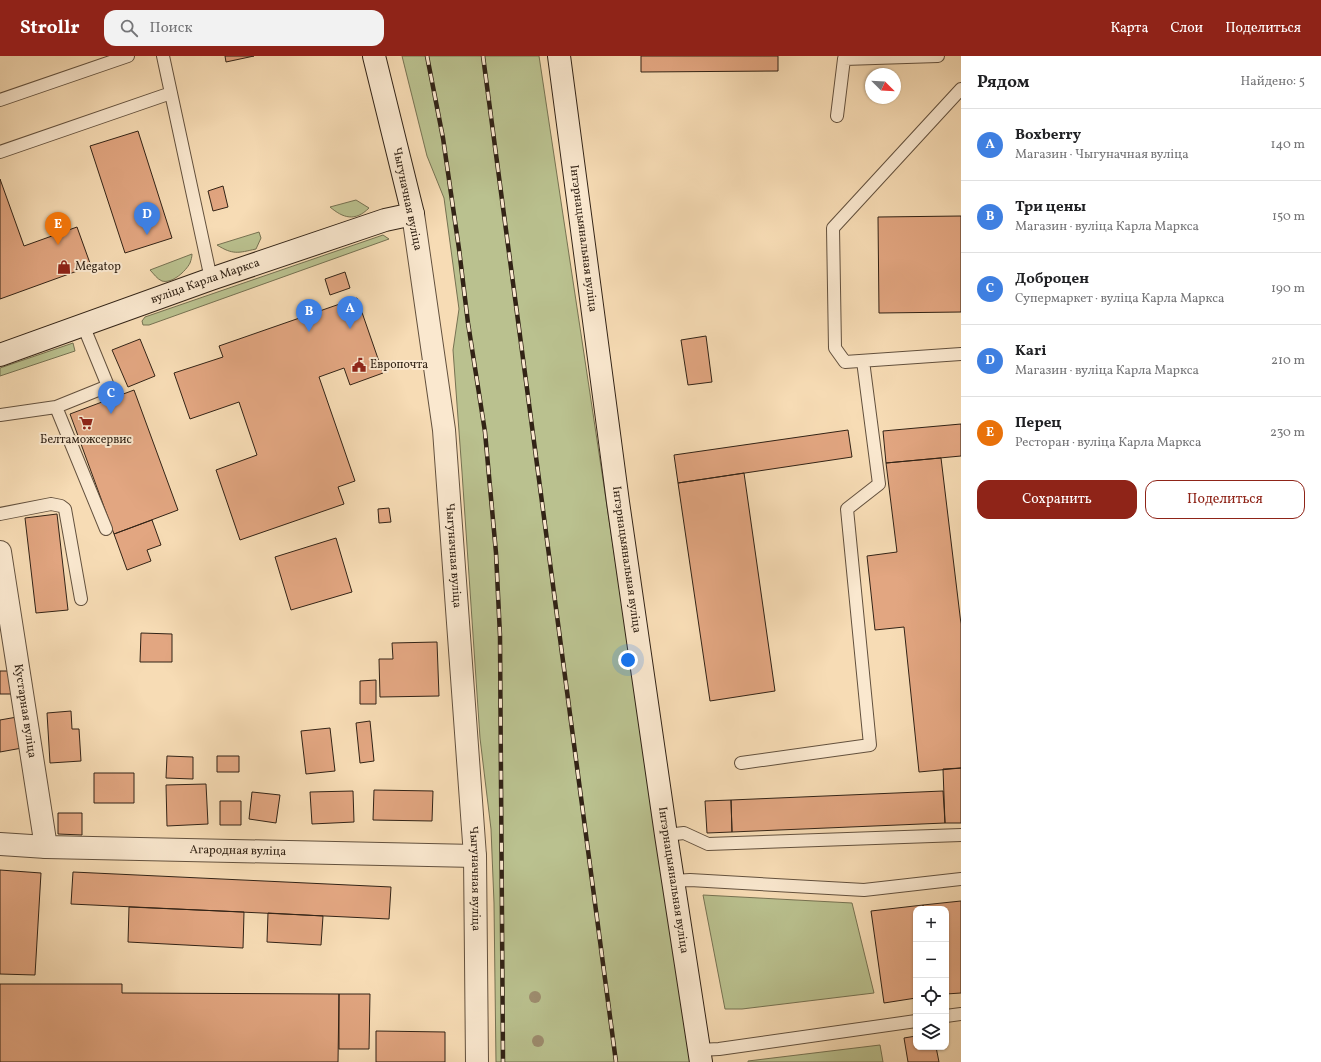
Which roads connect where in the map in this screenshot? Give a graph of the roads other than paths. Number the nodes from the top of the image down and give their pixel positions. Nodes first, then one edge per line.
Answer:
1 (128, 56) edge
2 (164, 56) edge
3 (374, 56) edge
4 (559, 56) edge
5 (938, 56) edge
6 (844, 57) edge
7 (961, 89) edge
8 (171, 93) junction
9 (0, 100) edge
10 (837, 116) dead end
11 (0, 152) edge
12 (413, 214) junction
13 (211, 279) junction
14 (83, 325) junction
15 (961, 354) edge
16 (0, 355) edge
17 (863, 361) junction
18 (56, 407) junction
19 (0, 415) edge
20 (0, 514) edge
21 (106, 529) dead end
22 (0, 552) edge
23 (81, 599) dead end
24 (741, 763) dead end
25 (666, 835) junction
26 (961, 835) edge
27 (0, 844) edge
28 (46, 847) junction
29 (475, 856) junction
30 (961, 879) edge
31 (674, 881) junction
32 (961, 1014) edge
33 (949, 1016) edge
34 (913, 1021) edge
35 (700, 1056) edge
36 (476, 1062) edge

1 - 9 lane
2 - 8 lane
3 - 12 street, Чыгуначная вуліца
4 - 25 street, Інтэрнацыянальная вуліца
5 - 6 lane
6 - 10 lane
7 - 17 lane
8 - 11 lane
8 - 13 lane
12 - 13 street, вуліца Карла Маркса
12 - 29 street, Чыгуначная вуліца
13 - 14 street, вуліца Карла Маркса
14 - 16 street, вуліца Карла Маркса
14 - 18 lane
15 - 17 lane
17 - 24 lane
18 - 19 lane
18 - 21 lane
20 - 23 lane
22 - 28 street, Кустарная вуліца
25 - 26 lane
25 - 31 street, Інтэрнацыянальная вуліца
27 - 28 street, Агародная вуліца
28 - 29 street, Агародная вуліца
29 - 36 street, Чыгуначная вуліца
30 - 31 lane
31 - 35 street, Інтэрнацыянальная вуліца
32 - 33 lane
34 - 35 lane

